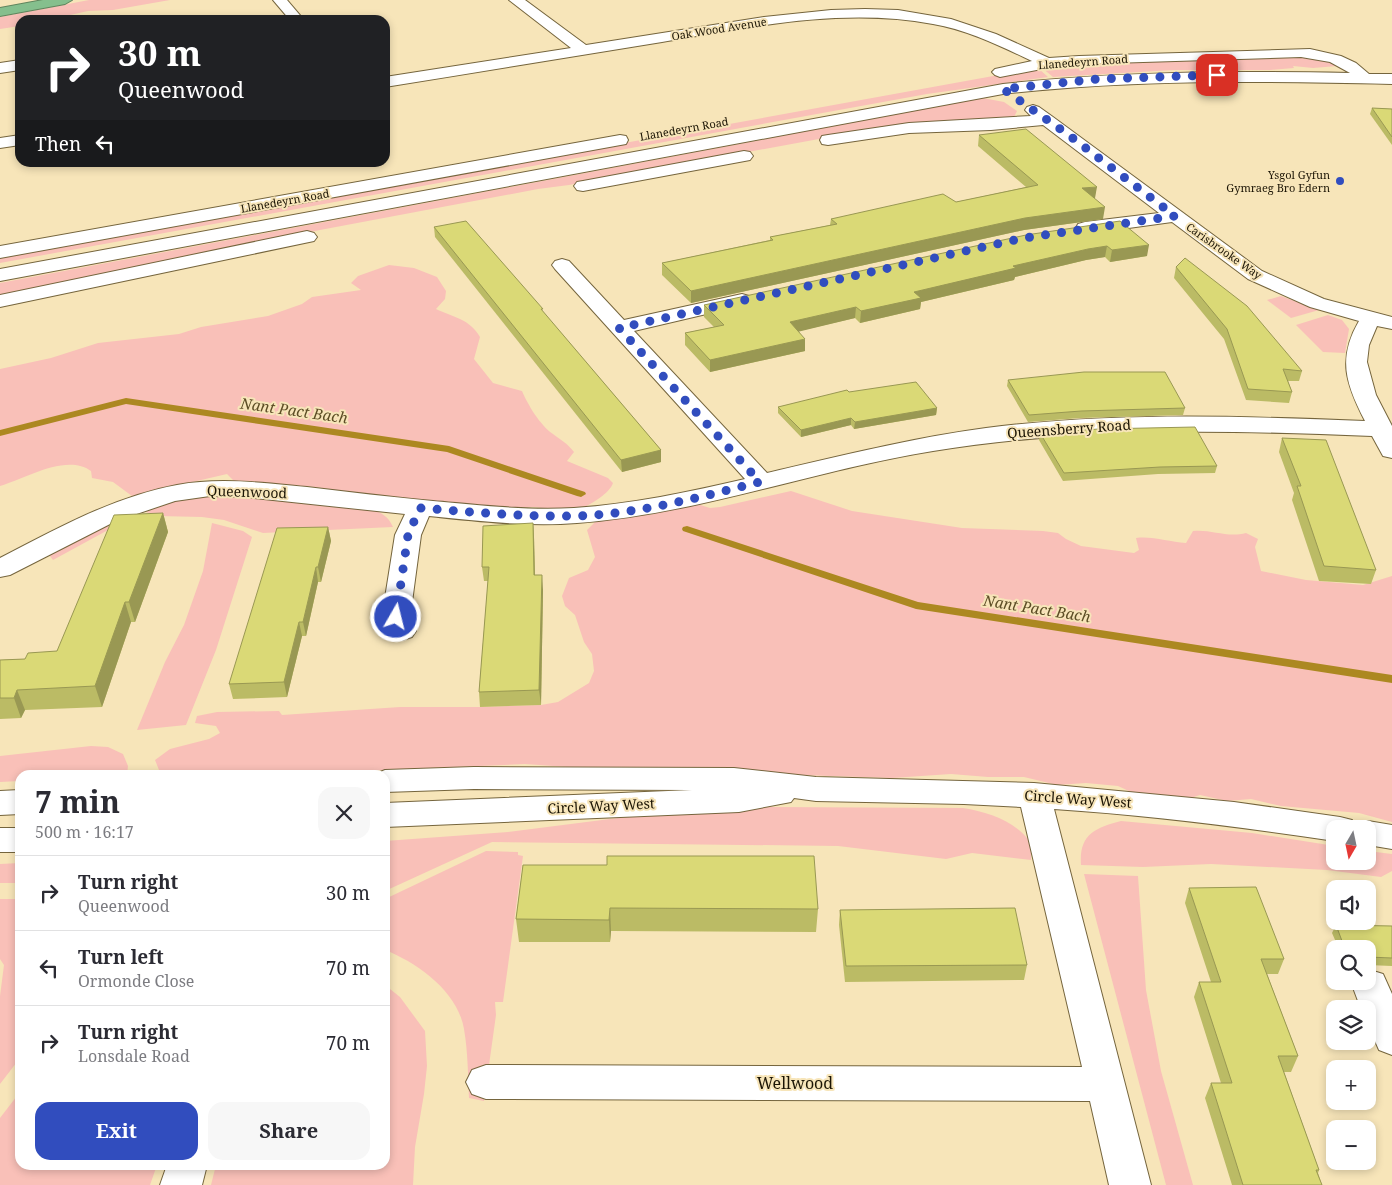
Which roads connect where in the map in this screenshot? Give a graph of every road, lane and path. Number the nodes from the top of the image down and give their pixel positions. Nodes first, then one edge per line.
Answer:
1 (24, 0) edge
2 (65, 0) edge
3 (280, 0) edge
4 (516, 0) edge
5 (0, 5) edge
6 (0, 12) edge
7 (293, 15) edge
8 (583, 50) junction
9 (1047, 63) junction
10 (15, 65) edge
11 (0, 68) edge
12 (985, 74) dead end
13 (1250, 76) junction
14 (1365, 78) junction
15 (1392, 79) edge
16 (390, 81) edge
17 (1392, 88) edge
18 (1003, 89) junction
19 (1047, 120) junction
20 (635, 138) dead end
21 (15, 141) edge
22 (0, 143) edge
23 (807, 144) dead end
24 (761, 153) dead end
25 (566, 189) dead end
26 (1175, 216) junction
27 (1065, 231) edge
28 (327, 233) dead end
29 (0, 252) edge
30 (562, 266) dead end
31 (0, 275) edge
32 (757, 297) edge
33 (0, 301) edge
34 (1382, 321) edge
35 (619, 328) junction
36 (1382, 429) junction
37 (1392, 451) edge
38 (760, 482) junction
39 (420, 508) junction
40 (0, 569) edge
41 (402, 631) dead end
42 (390, 781) edge
43 (816, 788) junction
44 (1034, 796) junction
45 (15, 802) edge
46 (0, 803) edge
47 (551, 808) junction
48 (390, 815) edge
49 (1326, 827) edge
50 (390, 829) edge
51 (1376, 834) edge
52 (1392, 837) edge
53 (0, 840) edge
54 (15, 840) edge
55 (1372, 990) edge
56 (1392, 1039) edge
57 (486, 1082) dead end
58 (1105, 1084) junction
59 (186, 1170) edge
60 (181, 1185) edge
61 (1130, 1185) edge

1 - 5 highway
2 - 6 highway
3 - 7 street
4 - 8 street
8 - 9 street, Oak Wood Avenue
8 - 16 street, Oak Wood Avenue
9 - 12 street, Llanedeyrn Road
9 - 14 street, Llanedeyrn Road
10 - 11 street
13 - 14 street, Llanedeyrn Road
13 - 17 street
13 - 18 street, Llanedeyrn Road
14 - 15 street, Llanedeyrn Road
18 - 19 street, Carisbrooke Way
18 - 31 street, Llanedeyrn Road
19 - 23 street
19 - 26 street, Carisbrooke Way
20 - 29 street, Llanedeyrn Road
21 - 22 street
24 - 25 street
26 - 27 street
26 - 34 street, Carisbrooke Way
28 - 33 street
30 - 35 street
32 - 35 street
34 - 36 street
35 - 38 street
36 - 37 street
36 - 38 street, Queensberry Road
38 - 39 street, Queenwood
39 - 40 street, Queenwood
39 - 41 street
42 - 43 street, Circle Way West
43 - 44 street, Circle Way West
43 - 47 street, Circle Way West
44 - 49 street, Circle Way West
44 - 58 street
45 - 46 street
47 - 48 street, Circle Way West
47 - 50 street
51 - 52 street
53 - 54 street
55 - 56 street
57 - 58 street, Wellwood
58 - 61 street
59 - 60 street

